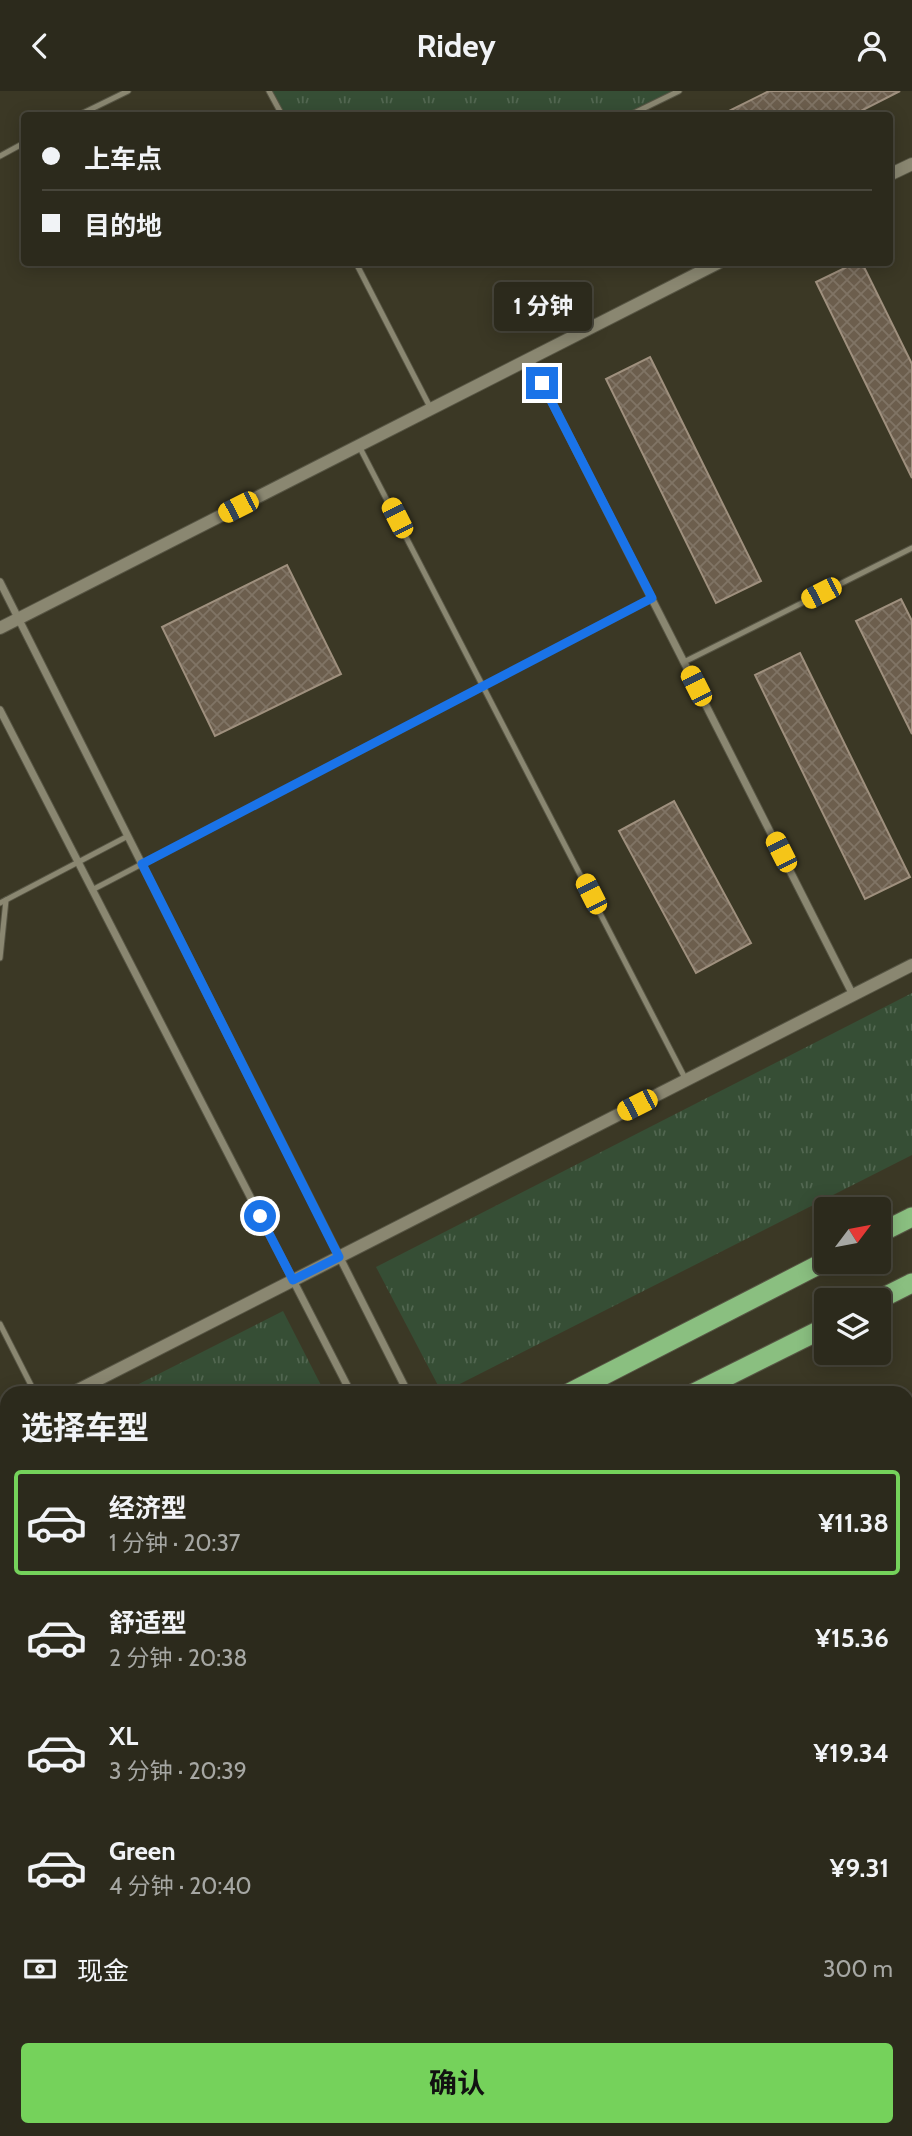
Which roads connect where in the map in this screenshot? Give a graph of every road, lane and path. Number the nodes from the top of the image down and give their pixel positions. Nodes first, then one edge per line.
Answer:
1 (128, 91) edge
2 (269, 91) edge
3 (678, 91) edge
4 (85, 112) edge
5 (280, 112) edge
6 (636, 112) edge
7 (21, 145) edge
8 (0, 156) edge
9 (912, 164) edge
10 (893, 174) edge
11 (358, 266) edge
12 (713, 266) edge
13 (530, 359) junction
14 (431, 409) junction
15 (359, 446) junction
16 (912, 548) edge
17 (0, 582) edge
18 (652, 598) junction
19 (19, 619) junction
20 (0, 628) edge
21 (684, 662) junction
22 (484, 686) junction
23 (0, 710) edge
24 (128, 836) junction
25 (78, 862) junction
26 (142, 864) junction
27 (92, 890) junction
28 (3, 901) edge
29 (0, 958) edge
30 (912, 965) edge
31 (853, 995) junction
32 (686, 1080) junction
33 (912, 1217) edge
34 (891, 1228) edge
35 (339, 1257) junction
36 (814, 1267) edge
37 (293, 1280) junction
38 (912, 1283) edge
39 (891, 1294) edge
40 (0, 1324) edge
41 (814, 1333) edge
42 (31, 1386) edge
43 (86, 1386) edge
44 (347, 1386) edge
45 (404, 1386) edge
46 (583, 1386) edge
47 (708, 1386) edge

1 - 4 lane
2 - 5 lane
3 - 6 lane
7 - 8 lane
9 - 10 street
11 - 14 lane
12 - 13 street
13 - 14 street
13 - 18 street
14 - 15 street
15 - 19 street
15 - 22 lane
16 - 21 lane
17 - 19 street
18 - 21 street
18 - 22 lane
19 - 20 street
19 - 24 street
21 - 31 street
22 - 26 lane
22 - 32 lane
23 - 25 street
24 - 25 lane
24 - 26 street
25 - 27 street
25 - 28 lane
26 - 27 lane
26 - 35 street
27 - 37 street
28 - 29 lane
30 - 31 street
31 - 32 street
32 - 35 street
33 - 34 highway
35 - 37 street
35 - 45 street
36 - 46 highway
37 - 43 street
37 - 44 street
38 - 39 highway
40 - 42 lane
41 - 47 highway

